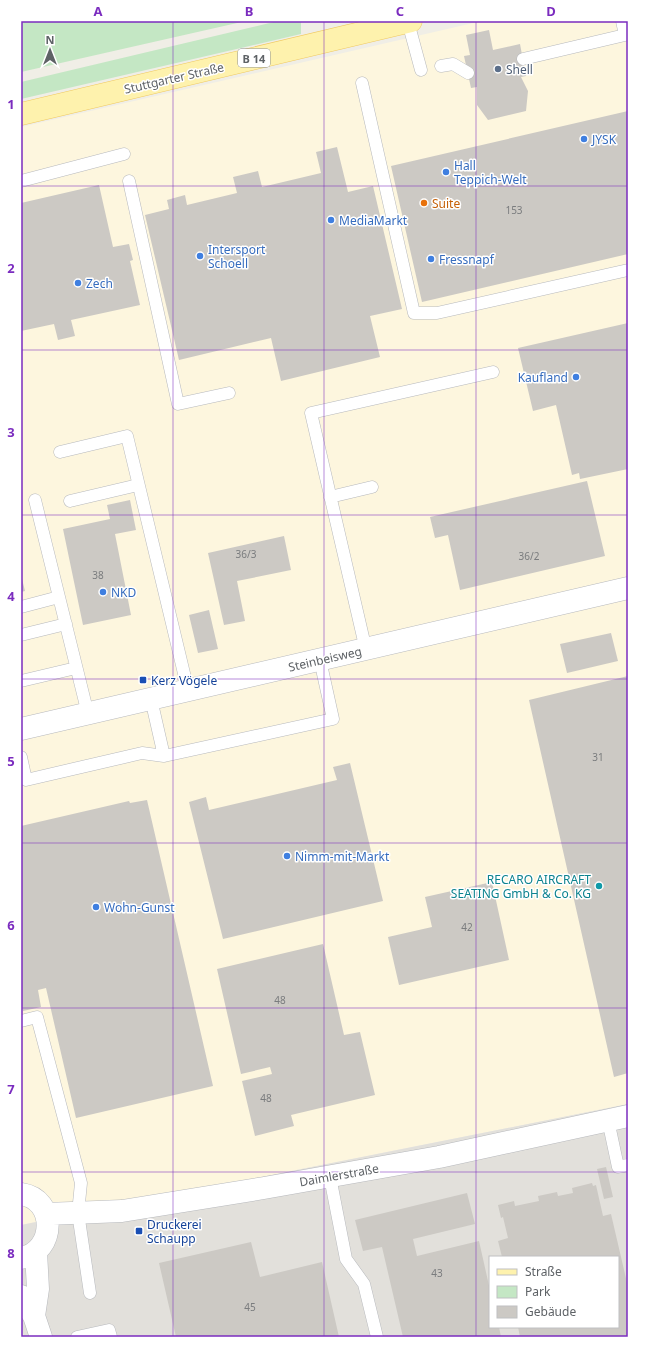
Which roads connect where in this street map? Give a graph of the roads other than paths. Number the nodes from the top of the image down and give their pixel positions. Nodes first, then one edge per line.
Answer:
1 (410, 21) edge
2 (624, 23) edge
3 (523, 59) dead end
4 (441, 66) dead end
5 (421, 70) dead end
6 (468, 72) dead end
7 (362, 83) dead end
8 (21, 114) edge
9 (124, 154) dead end
10 (21, 181) edge
11 (129, 181) dead end
12 (628, 270) edge
13 (493, 372) dead end
14 (229, 393) dead end
15 (60, 452) dead end
16 (138, 484) junction
17 (372, 487) dead end
18 (330, 497) junction
19 (35, 500) dead end
20 (70, 501) dead end
21 (628, 588) edge
22 (59, 598) junction
23 (21, 607) edge
24 (66, 624) junction
25 (21, 635) edge
26 (366, 650) junction
27 (320, 660) junction
28 (76, 668) junction
29 (21, 682) edge
30 (188, 690) junction
31 (151, 699) junction
32 (88, 714) junction
33 (21, 729) edge
34 (164, 756) junction
35 (21, 757) edge
36 (21, 1021) edge
37 (618, 1118) edge
38 (628, 1164) edge
39 (330, 1177) junction
40 (23, 1192) edge
41 (78, 1213) junction
42 (46, 1214) junction
43 (29, 1255) edge
44 (90, 1293) dead end
45 (21, 1296) edge
46 (34, 1316) junction
47 (41, 1337) edge
48 (77, 1337) edge
49 (111, 1337) edge
50 (377, 1337) edge

1 - 5 lane
1 - 8 main road, Stuttgarter Straße / B 14
2 - 3 lane
4 - 6 lane
7 - 12 lane
9 - 10 lane
11 - 14 lane
13 - 18 lane
15 - 16 lane
16 - 20 lane
16 - 30 lane
17 - 18 lane
18 - 26 lane
19 - 22 lane
21 - 26 street, Steinbeisweg
22 - 23 lane
22 - 24 lane
24 - 25 lane
24 - 28 lane
26 - 27 street, Steinbeisweg
27 - 30 street, Steinbeisweg
27 - 34 lane
28 - 29 lane
28 - 32 lane
30 - 31 street, Steinbeisweg
31 - 32 street, Steinbeisweg
31 - 34 lane
32 - 33 street, Steinbeisweg
34 - 35 lane
36 - 41 lane
37 - 38 lane
37 - 39 street, Daimlerstraße
39 - 41 street, Daimlerstraße
39 - 50 lane
40 - 42 street
41 - 42 street, Daimlerstraße
41 - 44 lane
42 - 43 street
43 - 46 street
45 - 46 street
46 - 47 street
48 - 49 lane

